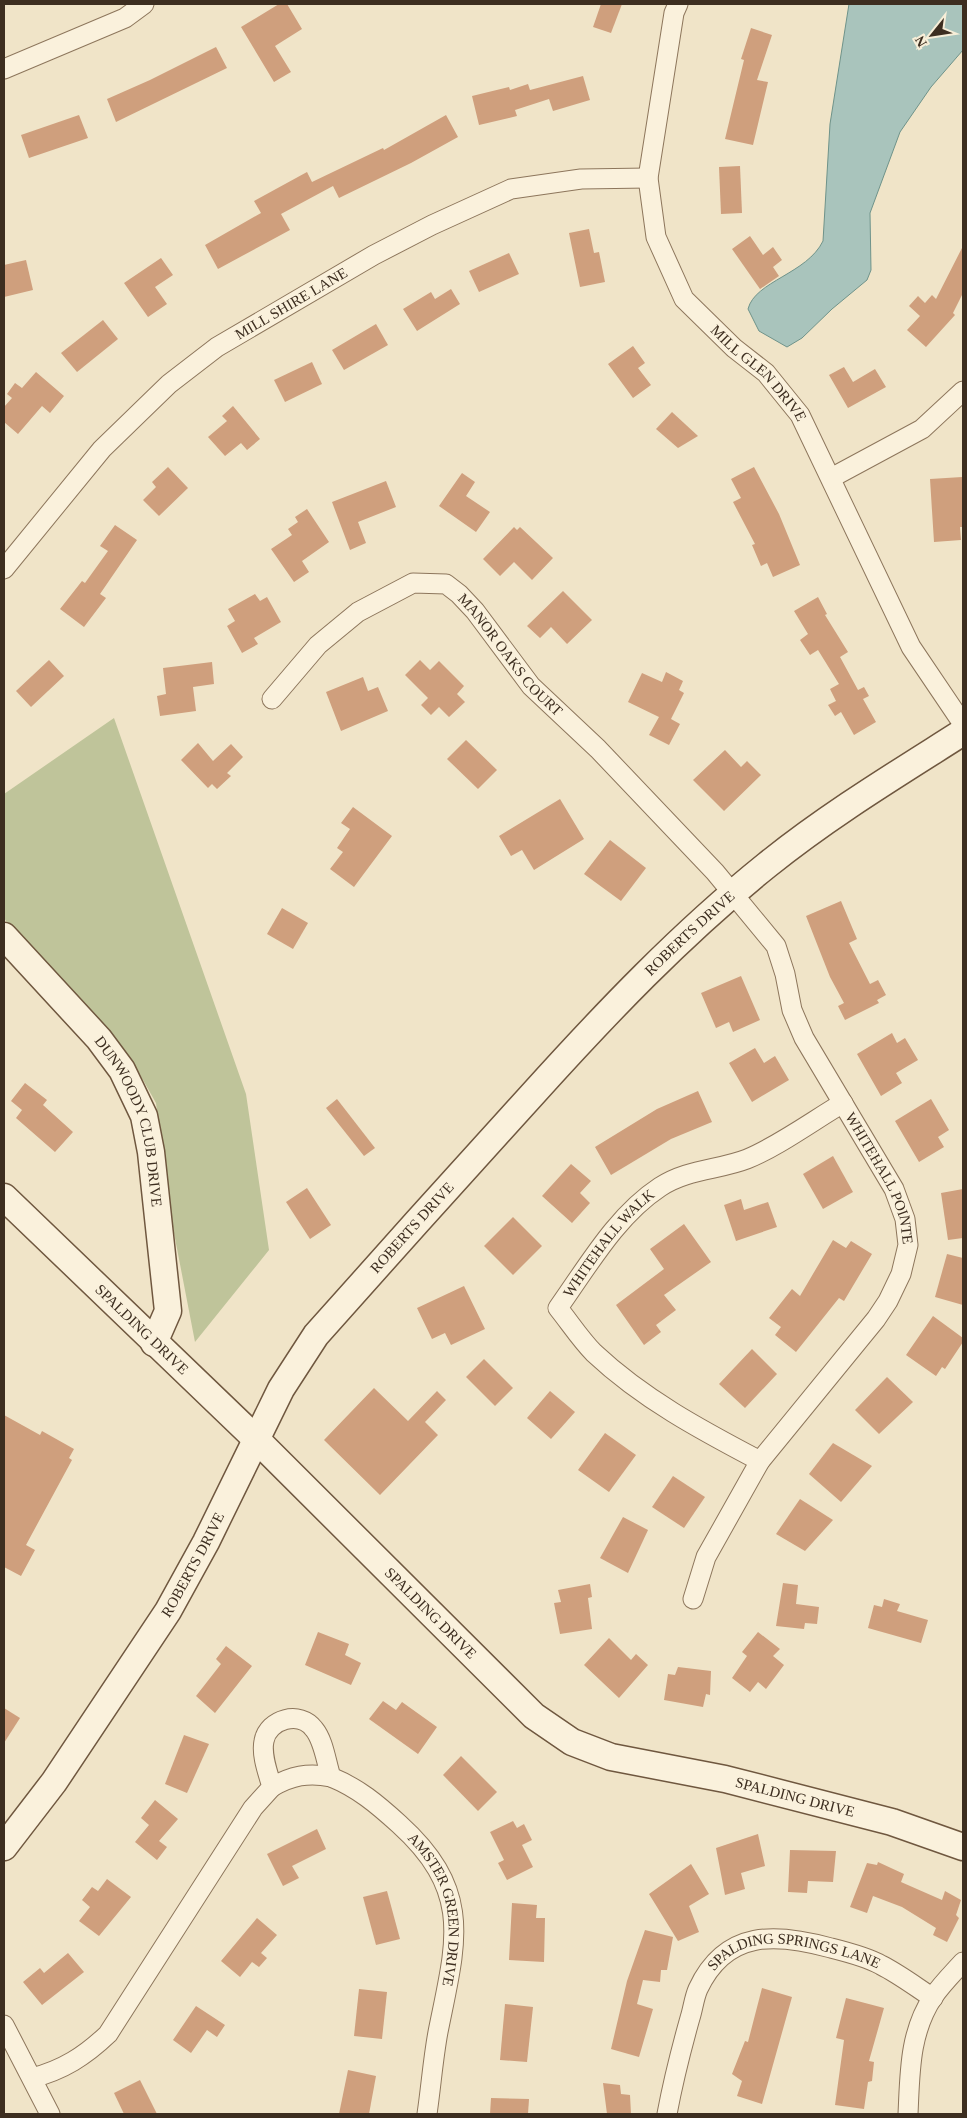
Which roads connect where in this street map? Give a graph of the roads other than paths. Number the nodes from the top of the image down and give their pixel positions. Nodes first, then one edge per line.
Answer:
1 (144, 4) edge
2 (678, 4) edge
3 (4, 70) edge
4 (648, 178) junction
5 (963, 391) edge
6 (831, 478) junction
7 (12, 548) edge
8 (4, 569) edge
9 (272, 699) dead end
10 (963, 724) edge
11 (963, 732) edge
12 (730, 888) junction
13 (4, 936) edge
14 (842, 1103) junction
15 (4, 1198) edge
16 (154, 1343) junction
17 (255, 1438) junction
18 (760, 1461) junction
19 (693, 1599) dead end
20 (331, 1776) junction
21 (272, 1787) junction
22 (8, 1836) edge
23 (963, 1846) edge
24 (963, 1962) edge
25 (933, 1998) junction
26 (4, 2025) edge
27 (32, 2078) junction
28 (50, 2114) edge
29 (427, 2114) edge
30 (667, 2114) edge
31 (908, 2114) edge

1 - 3 street
2 - 4 street, MILL GLEN DRIVE
4 - 6 street, MILL GLEN DRIVE
4 - 7 street, MILL SHIRE LANE
5 - 6 street
6 - 10 street, MILL GLEN DRIVE
7 - 8 street, MILL SHIRE LANE
9 - 12 street, MANOR OAKS COURT
11 - 12 street, ROBERTS DRIVE
12 - 14 street, WHITEHALL POINTE
12 - 17 street, ROBERTS DRIVE
13 - 16 street, DUNWOODY CLUB DRIVE
14 - 18 street, WHITEHALL POINTE
14 - 18 street, WHITEHALL WALK
15 - 16 street, SPALDING DRIVE
16 - 17 street, SPALDING DRIVE
17 - 22 street, ROBERTS DRIVE
17 - 23 street, SPALDING DRIVE
18 - 19 street, WHITEHALL POINTE
20 - 21 street, AMSTER GREEN DRIVE
20 - 21 street
20 - 29 street, AMSTER GREEN DRIVE
21 - 27 street, AMSTER GREEN DRIVE
24 - 25 street
25 - 30 street, SPALDING SPRINGS LANE
25 - 31 street
26 - 27 street
27 - 28 street

